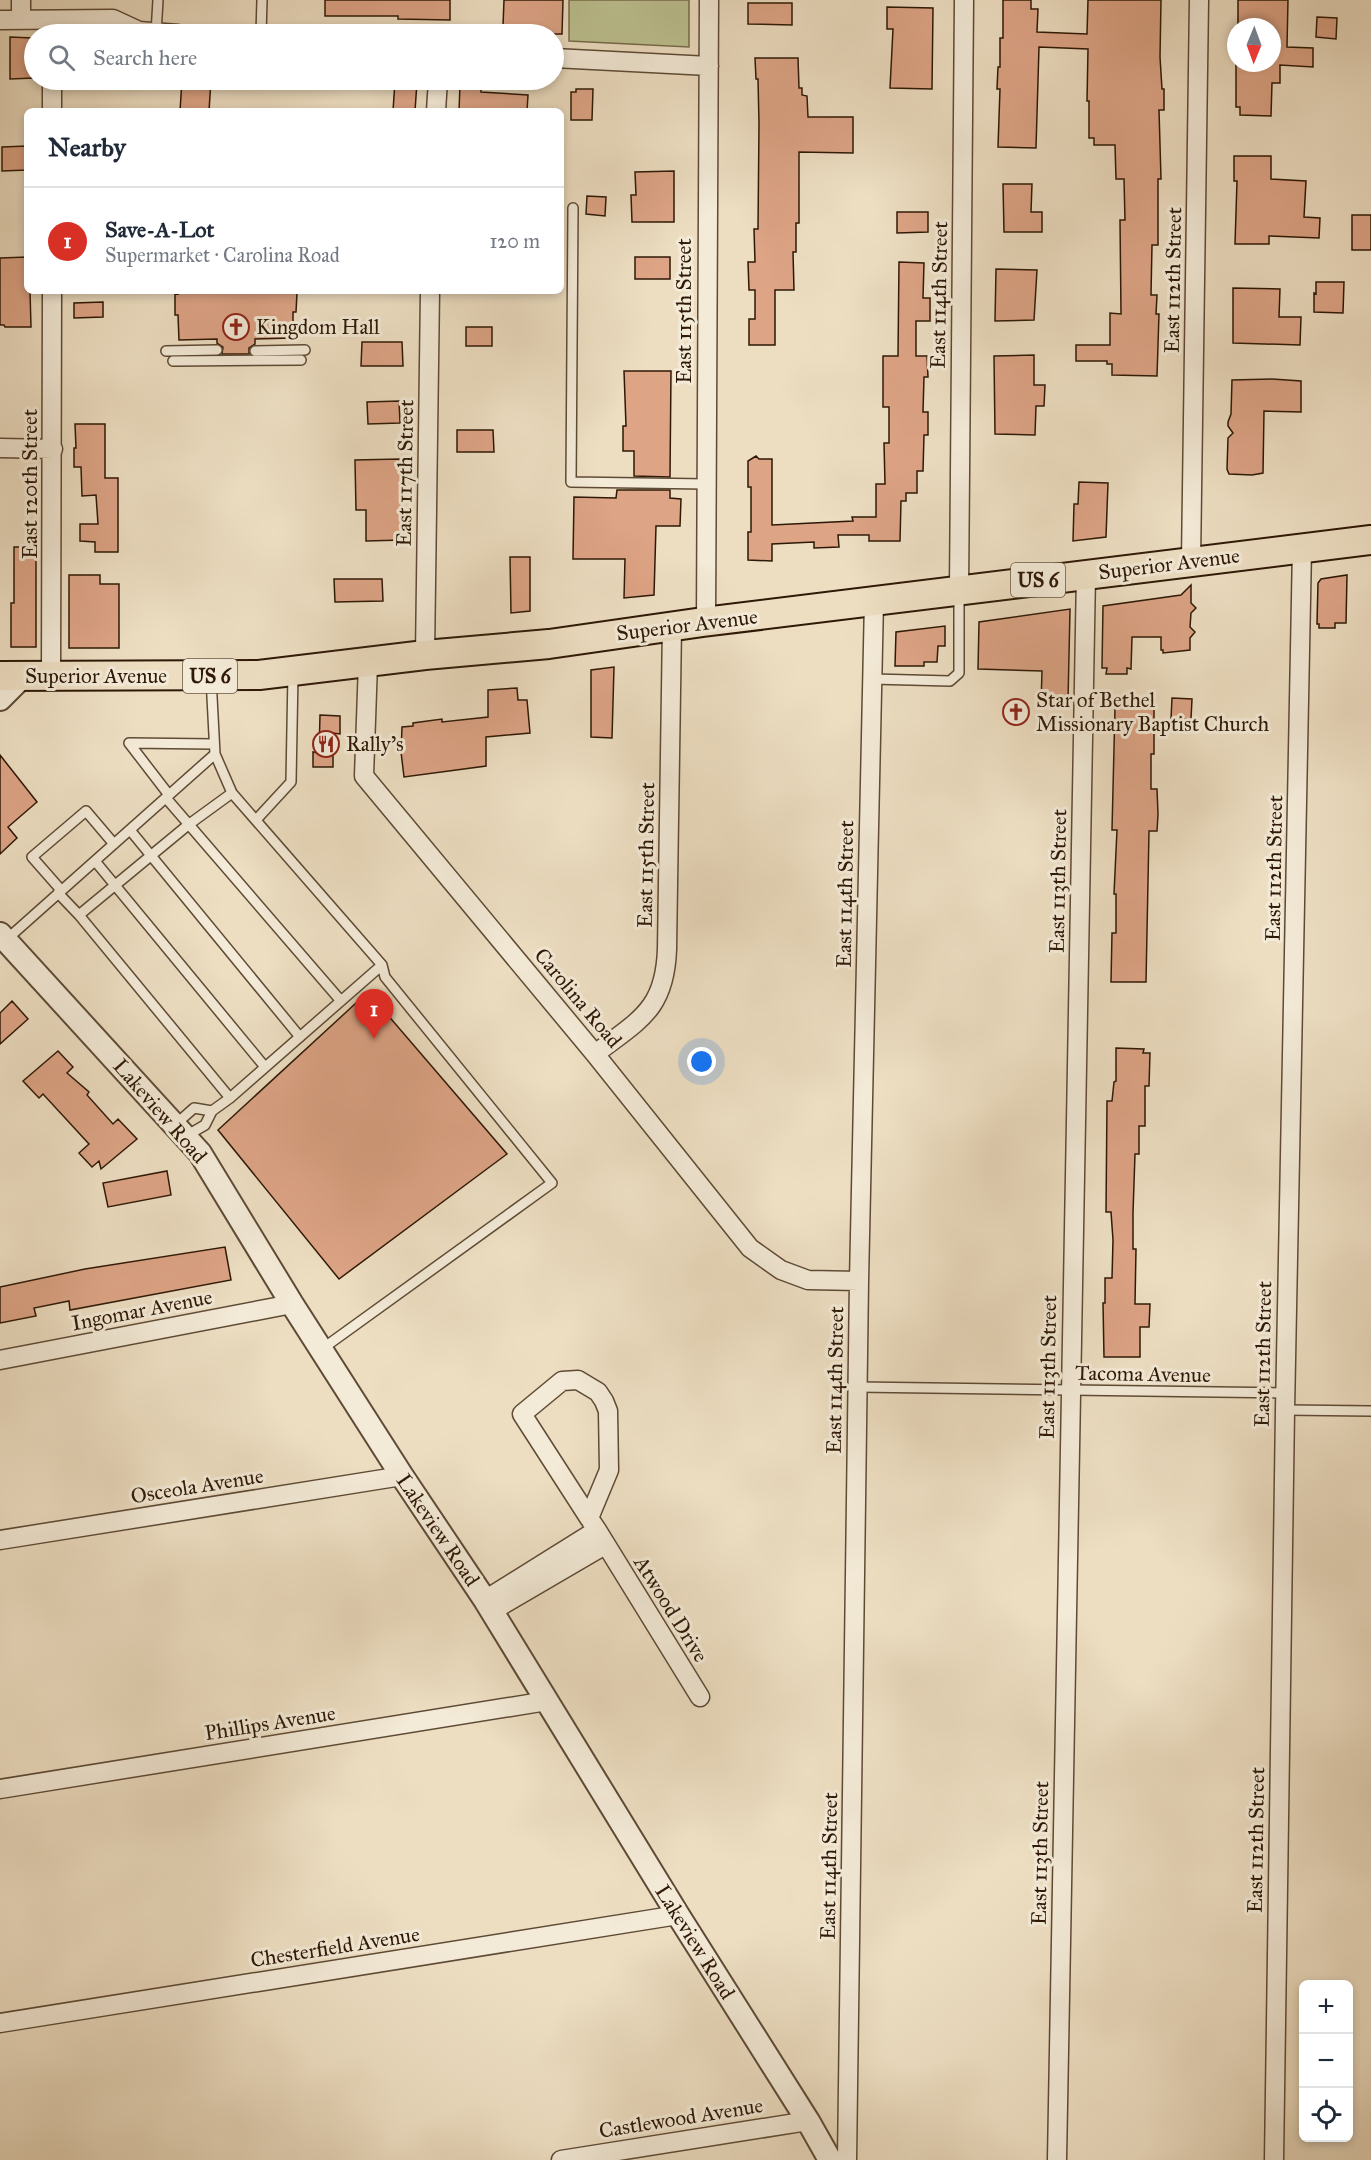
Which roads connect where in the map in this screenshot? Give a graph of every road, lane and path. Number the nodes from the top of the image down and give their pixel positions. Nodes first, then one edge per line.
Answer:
1 (21, 0) edge
2 (158, 0) edge
3 (262, 0) edge
4 (709, 0) edge
5 (964, 0) edge
6 (1199, 0) edge
7 (0, 20) edge
8 (21, 20) junction
9 (39, 24) edge
10 (75, 24) edge
11 (124, 24) edge
12 (157, 24) edge
13 (261, 24) edge
14 (564, 59) edge
15 (709, 66) junction
16 (52, 90) edge
17 (437, 90) edge
18 (52, 108) edge
19 (436, 108) edge
20 (573, 208) dead end
21 (52, 294) edge
22 (430, 294) edge
23 (217, 350) dead end
24 (306, 350) dead end
25 (166, 351) dead end
26 (255, 351) dead end
27 (301, 360) dead end
28 (172, 361) dead end
29 (0, 448) edge
30 (53, 449) junction
31 (706, 484) junction
32 (1371, 540) edge
33 (1302, 548) junction
34 (1191, 561) junction
35 (1086, 574) junction
36 (959, 590) junction
37 (874, 601) junction
38 (706, 622) junction
39 (672, 626) junction
40 (425, 655) junction
41 (368, 663) junction
42 (294, 671) junction
43 (11, 676) edge
44 (51, 676) junction
45 (211, 676) junction
46 (873, 679) junction
47 (0, 699) edge
48 (215, 749) junction
49 (232, 792) junction
50 (168, 796) junction
51 (256, 820) junction
52 (188, 825) junction
53 (130, 830) junction
54 (114, 844) junction
55 (152, 854) junction
56 (95, 861) junction
57 (115, 884) junction
58 (60, 892) junction
59 (79, 915) junction
60 (3, 937) edge
61 (382, 965) junction
62 (341, 1001) junction
63 (300, 1037) junction
64 (595, 1054) junction
65 (265, 1067) junction
66 (230, 1098) junction
67 (212, 1111) junction
68 (180, 1131) junction
69 (860, 1281) junction
70 (292, 1304) junction
71 (321, 1350) junction
72 (0, 1360) edge
73 (858, 1387) junction
74 (1070, 1391) junction
75 (1285, 1402) junction
76 (1371, 1411) edge
77 (402, 1476) junction
78 (597, 1531) junction
79 (0, 1540) edge
80 (488, 1605) junction
81 (700, 1697) dead end
82 (547, 1701) junction
83 (0, 1789) edge
84 (678, 1915) junction
85 (0, 2023) edge
86 (808, 2121) junction
87 (561, 2160) edge
88 (830, 2160) edge
89 (847, 2160) edge
90 (1057, 2160) edge
91 (1274, 2160) edge

1 - 8 street
2 - 12 lane
3 - 13 lane
4 - 15 street, East 115th Street
5 - 36 street, East 114th Street
6 - 34 street, East 112th Street
7 - 8 street
8 - 9 street
10 - 11 street
14 - 15 street
15 - 31 street, East 115th Street
16 - 18 street
17 - 19 street
20 - 31 lane
21 - 30 street, East 120th Street
22 - 40 street, East 117th Street
23 - 25 lane
24 - 26 lane
27 - 28 lane
29 - 30 street
30 - 44 street, East 120th Street
31 - 38 street, East 115th Street
32 - 33 main road, Superior Avenue / US 6
33 - 34 main road, Superior Avenue / US 6
33 - 75 street, East 112th Street
34 - 35 main road, Superior Avenue / US 6
35 - 36 main road, Superior Avenue / US 6
35 - 74 street, East 113th Street
36 - 37 main road, Superior Avenue / US 6
36 - 46 lane
37 - 38 main road, Superior Avenue / US 6
37 - 46 street, East 114th Street
38 - 39 main road, Superior Avenue / US 6
39 - 40 main road, Superior Avenue / US 6
39 - 64 street, East 115th Street
40 - 41 main road, Superior Avenue / US 6
41 - 42 main road, Superior Avenue / US 6
41 - 64 street, Carolina Road
42 - 45 main road, Superior Avenue / US 6
42 - 51 lane
43 - 44 main road, Superior Avenue / US 6
43 - 47 street
44 - 45 main road, Superior Avenue / US 6
45 - 48 lane
46 - 69 street, East 114th Street
48 - 49 lane
48 - 50 lane
48 - 50 lane
49 - 51 lane
49 - 52 lane
50 - 52 lane
50 - 53 lane
51 - 61 lane
52 - 55 lane
52 - 62 lane
53 - 54 lane
53 - 55 lane
54 - 56 lane
54 - 58 lane
55 - 57 lane
55 - 63 lane
56 - 57 lane
56 - 58 lane
57 - 59 lane
57 - 65 lane
58 - 59 lane
58 - 60 lane
59 - 66 lane
60 - 68 street, Lakeview Road
61 - 62 lane
61 - 71 lane
62 - 63 lane
63 - 65 lane
64 - 69 street, Carolina Road
65 - 66 lane
66 - 67 lane
67 - 68 lane
67 - 68 lane
68 - 70 street, Lakeview Road
69 - 73 street, East 114th Street
70 - 71 street, Lakeview Road
70 - 72 street, Ingomar Avenue
71 - 77 street, Lakeview Road
73 - 74 lane, Tacoma Avenue
73 - 89 street, East 114th Street
74 - 75 lane, Tacoma Avenue
74 - 90 street, East 113th Street
75 - 76 lane, Tacoma Avenue
75 - 91 street, East 112th Street
77 - 79 street, Osceola Avenue
77 - 80 street, Lakeview Road
78 - 78 street, Atwood Drive
78 - 80 street, Atwood Drive
78 - 81 street, Atwood Drive
80 - 82 street, Lakeview Road
82 - 83 street, Phillips Avenue
82 - 84 street, Lakeview Road
84 - 85 street, Chesterfield Avenue
84 - 86 street, Lakeview Road
86 - 87 street, Castlewood Avenue
86 - 88 street, Lakeview Road

